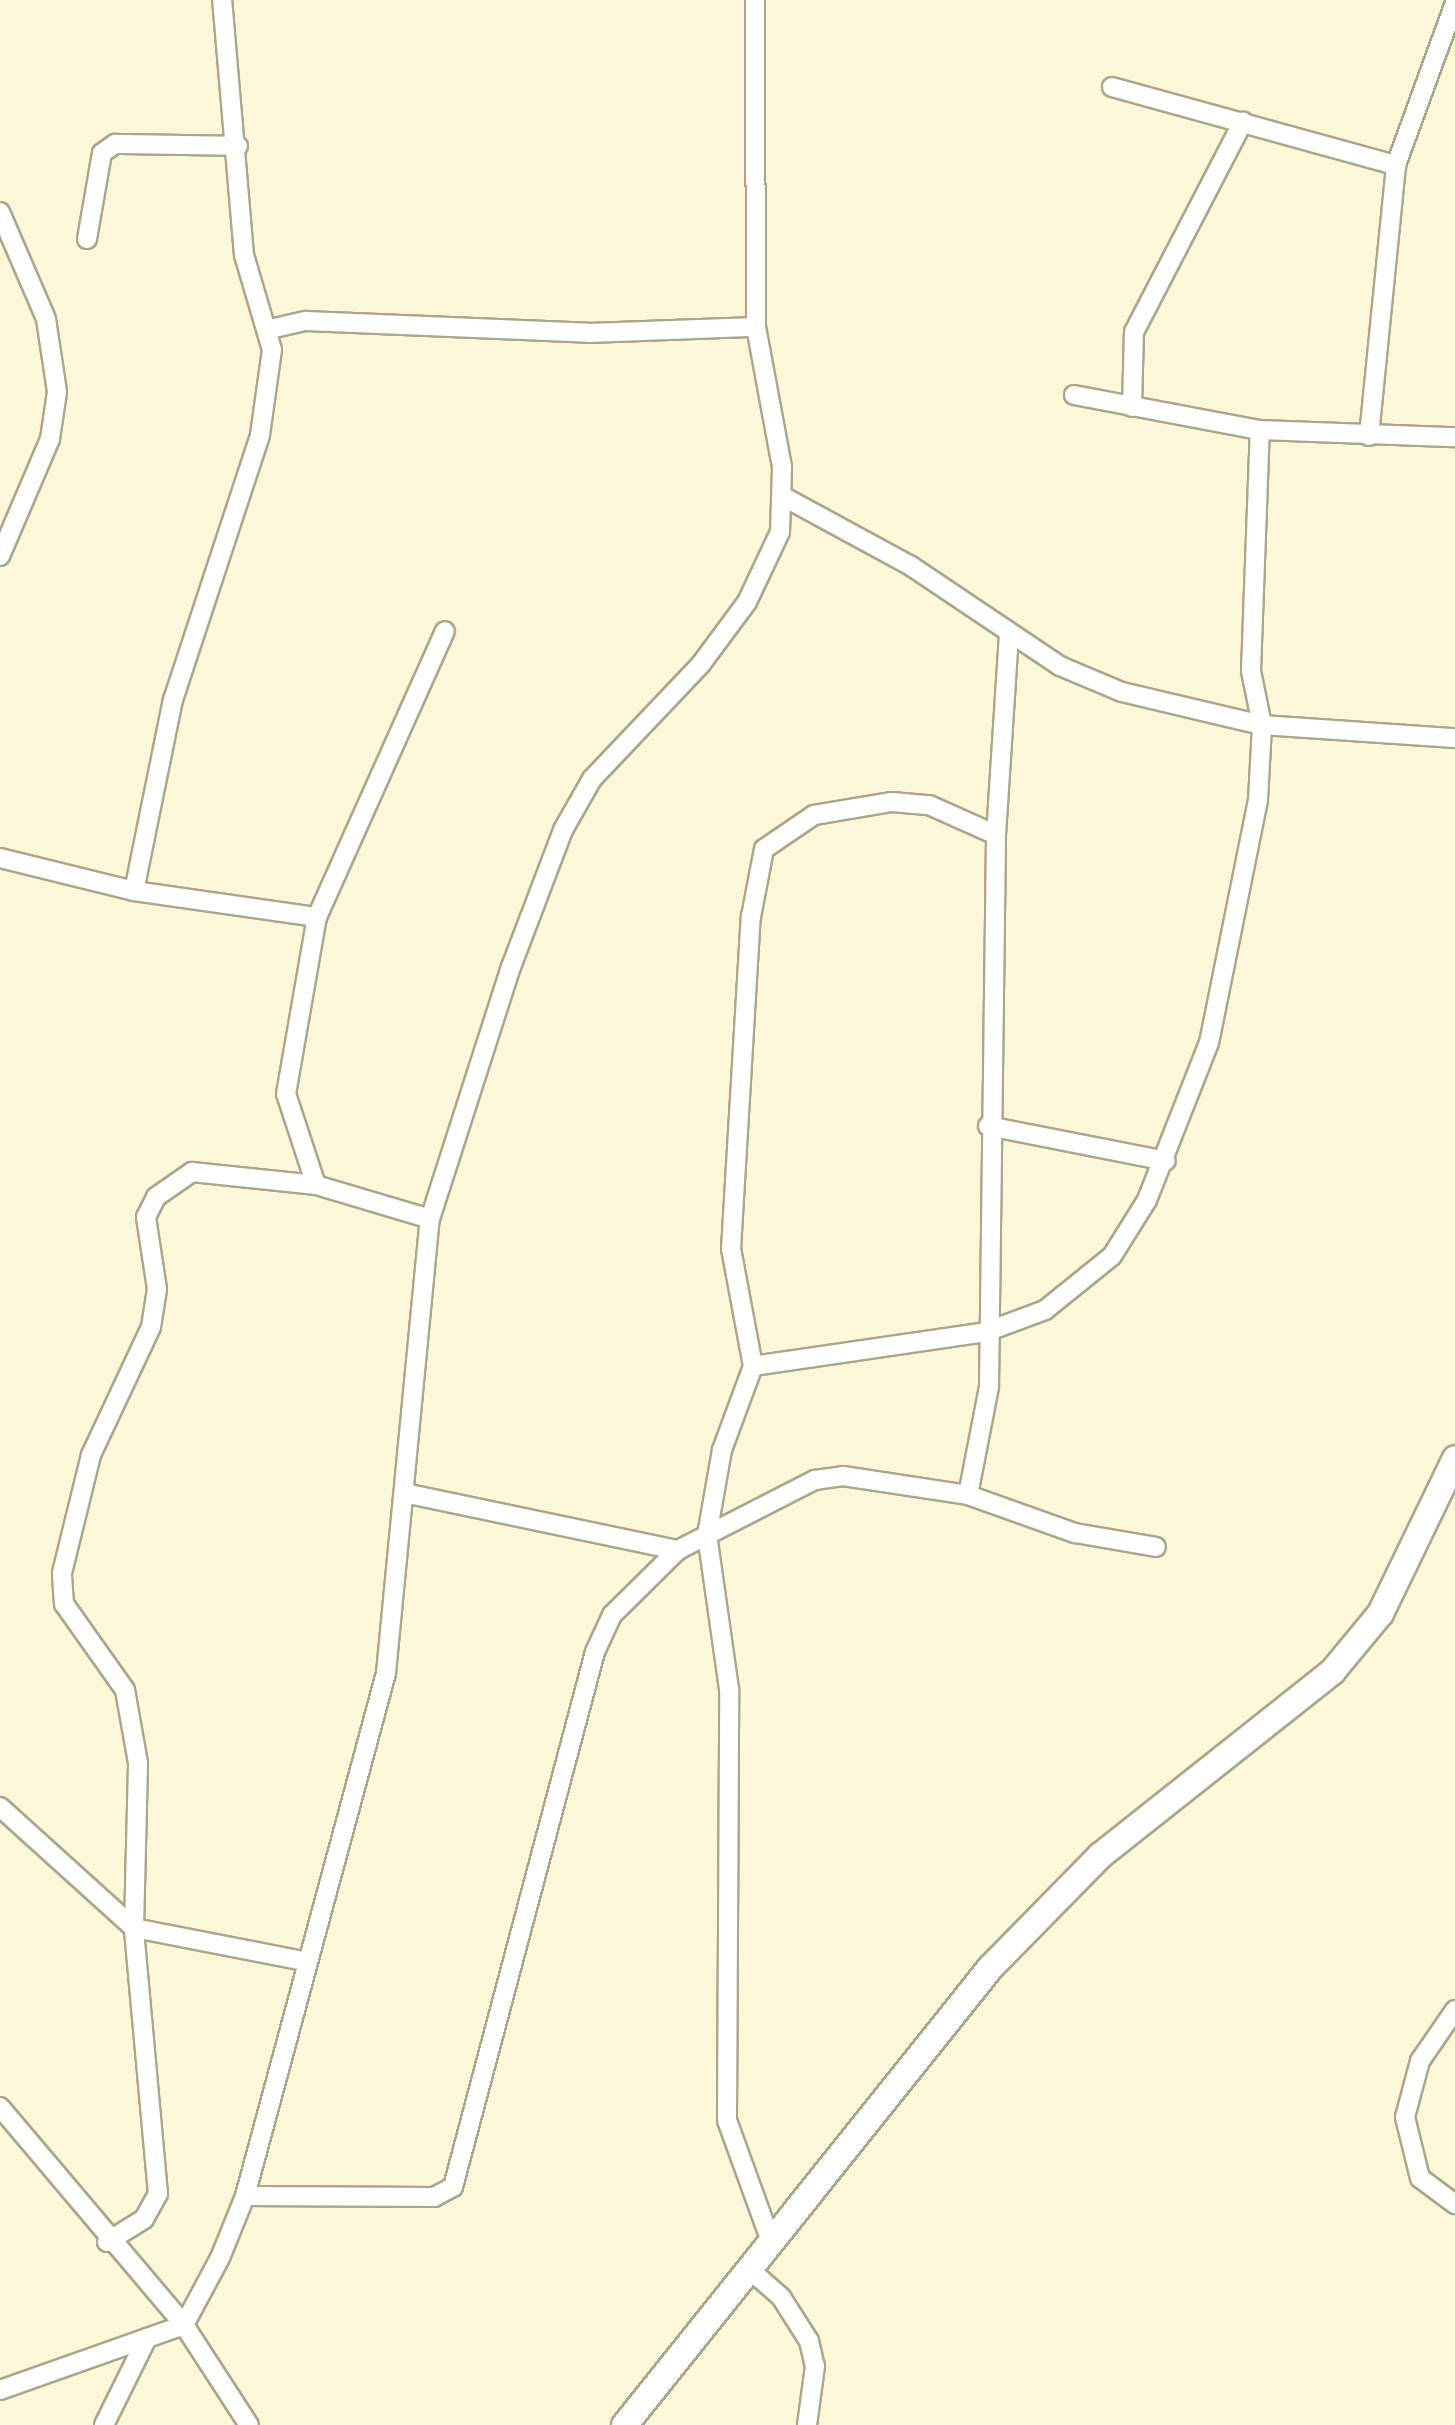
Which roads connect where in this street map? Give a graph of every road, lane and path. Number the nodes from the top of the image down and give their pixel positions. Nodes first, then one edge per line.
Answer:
1 (222, 0) edge
2 (755, 0) edge
3 (1455, 3) edge
4 (1112, 87) dead end
5 (1242, 122) junction
6 (238, 146) junction
7 (1396, 164) junction
8 (0, 212) edge
9 (87, 239) dead end
10 (756, 327) junction
11 (270, 330) junction
12 (1074, 395) dead end
13 (1132, 407) junction
14 (1260, 430) junction
15 (1369, 436) junction
16 (1455, 437) edge
17 (782, 496) junction
18 (0, 556) edge
19 (445, 631) dead end
20 (1008, 635) junction
21 (1262, 725) junction
22 (1455, 738) edge
23 (996, 835) junction
24 (0, 858) edge
25 (134, 891) junction
26 (316, 918) junction
27 (988, 1126) junction
28 (1166, 1162) junction
29 (316, 1185) junction
30 (430, 1219) junction
31 (986, 1332) junction
32 (753, 1366) junction
33 (1455, 1458) edge
34 (404, 1493) junction
35 (968, 1494) junction
36 (707, 1535) junction
37 (1156, 1547) dead end
38 (678, 1550) junction
39 (0, 1807) edge
40 (134, 1928) junction
41 (304, 1962) junction
42 (1455, 2010) edge
43 (0, 2107) edge
44 (245, 2196) junction
45 (1455, 2204) edge
46 (770, 2238) junction
47 (108, 2242) junction
48 (749, 2268) junction
49 (184, 2325) junction
50 (147, 2338) junction
51 (0, 2390) edge
52 (104, 2425) edge
53 (249, 2425) edge
54 (624, 2425) edge
55 (806, 2425) edge

1 - 6 street
2 - 10 street
3 - 7 street
4 - 5 street
5 - 7 street
5 - 13 street
6 - 9 street
6 - 11 street
7 - 15 street
8 - 18 street
10 - 11 street
10 - 17 street
11 - 25 street
12 - 13 street
13 - 14 street
14 - 15 street
14 - 21 street
15 - 16 street
17 - 20 street
17 - 30 street
19 - 26 street
20 - 21 street
20 - 23 street
21 - 22 street
21 - 28 street
23 - 27 street
23 - 32 street
24 - 25 street
25 - 26 street
26 - 29 street
27 - 28 street
27 - 31 street
28 - 31 street
29 - 30 street
29 - 40 street
30 - 34 street
31 - 32 street
31 - 35 street
32 - 36 street
33 - 46 street
34 - 38 street
34 - 41 street
35 - 36 street
35 - 37 street
36 - 38 street
36 - 46 street
38 - 44 street
39 - 40 street
40 - 41 street
40 - 47 street
41 - 44 street
42 - 45 street
43 - 47 street
44 - 49 street
46 - 48 street
47 - 49 street
48 - 54 street
48 - 55 street
49 - 50 street
49 - 53 street
50 - 51 street
50 - 52 street

